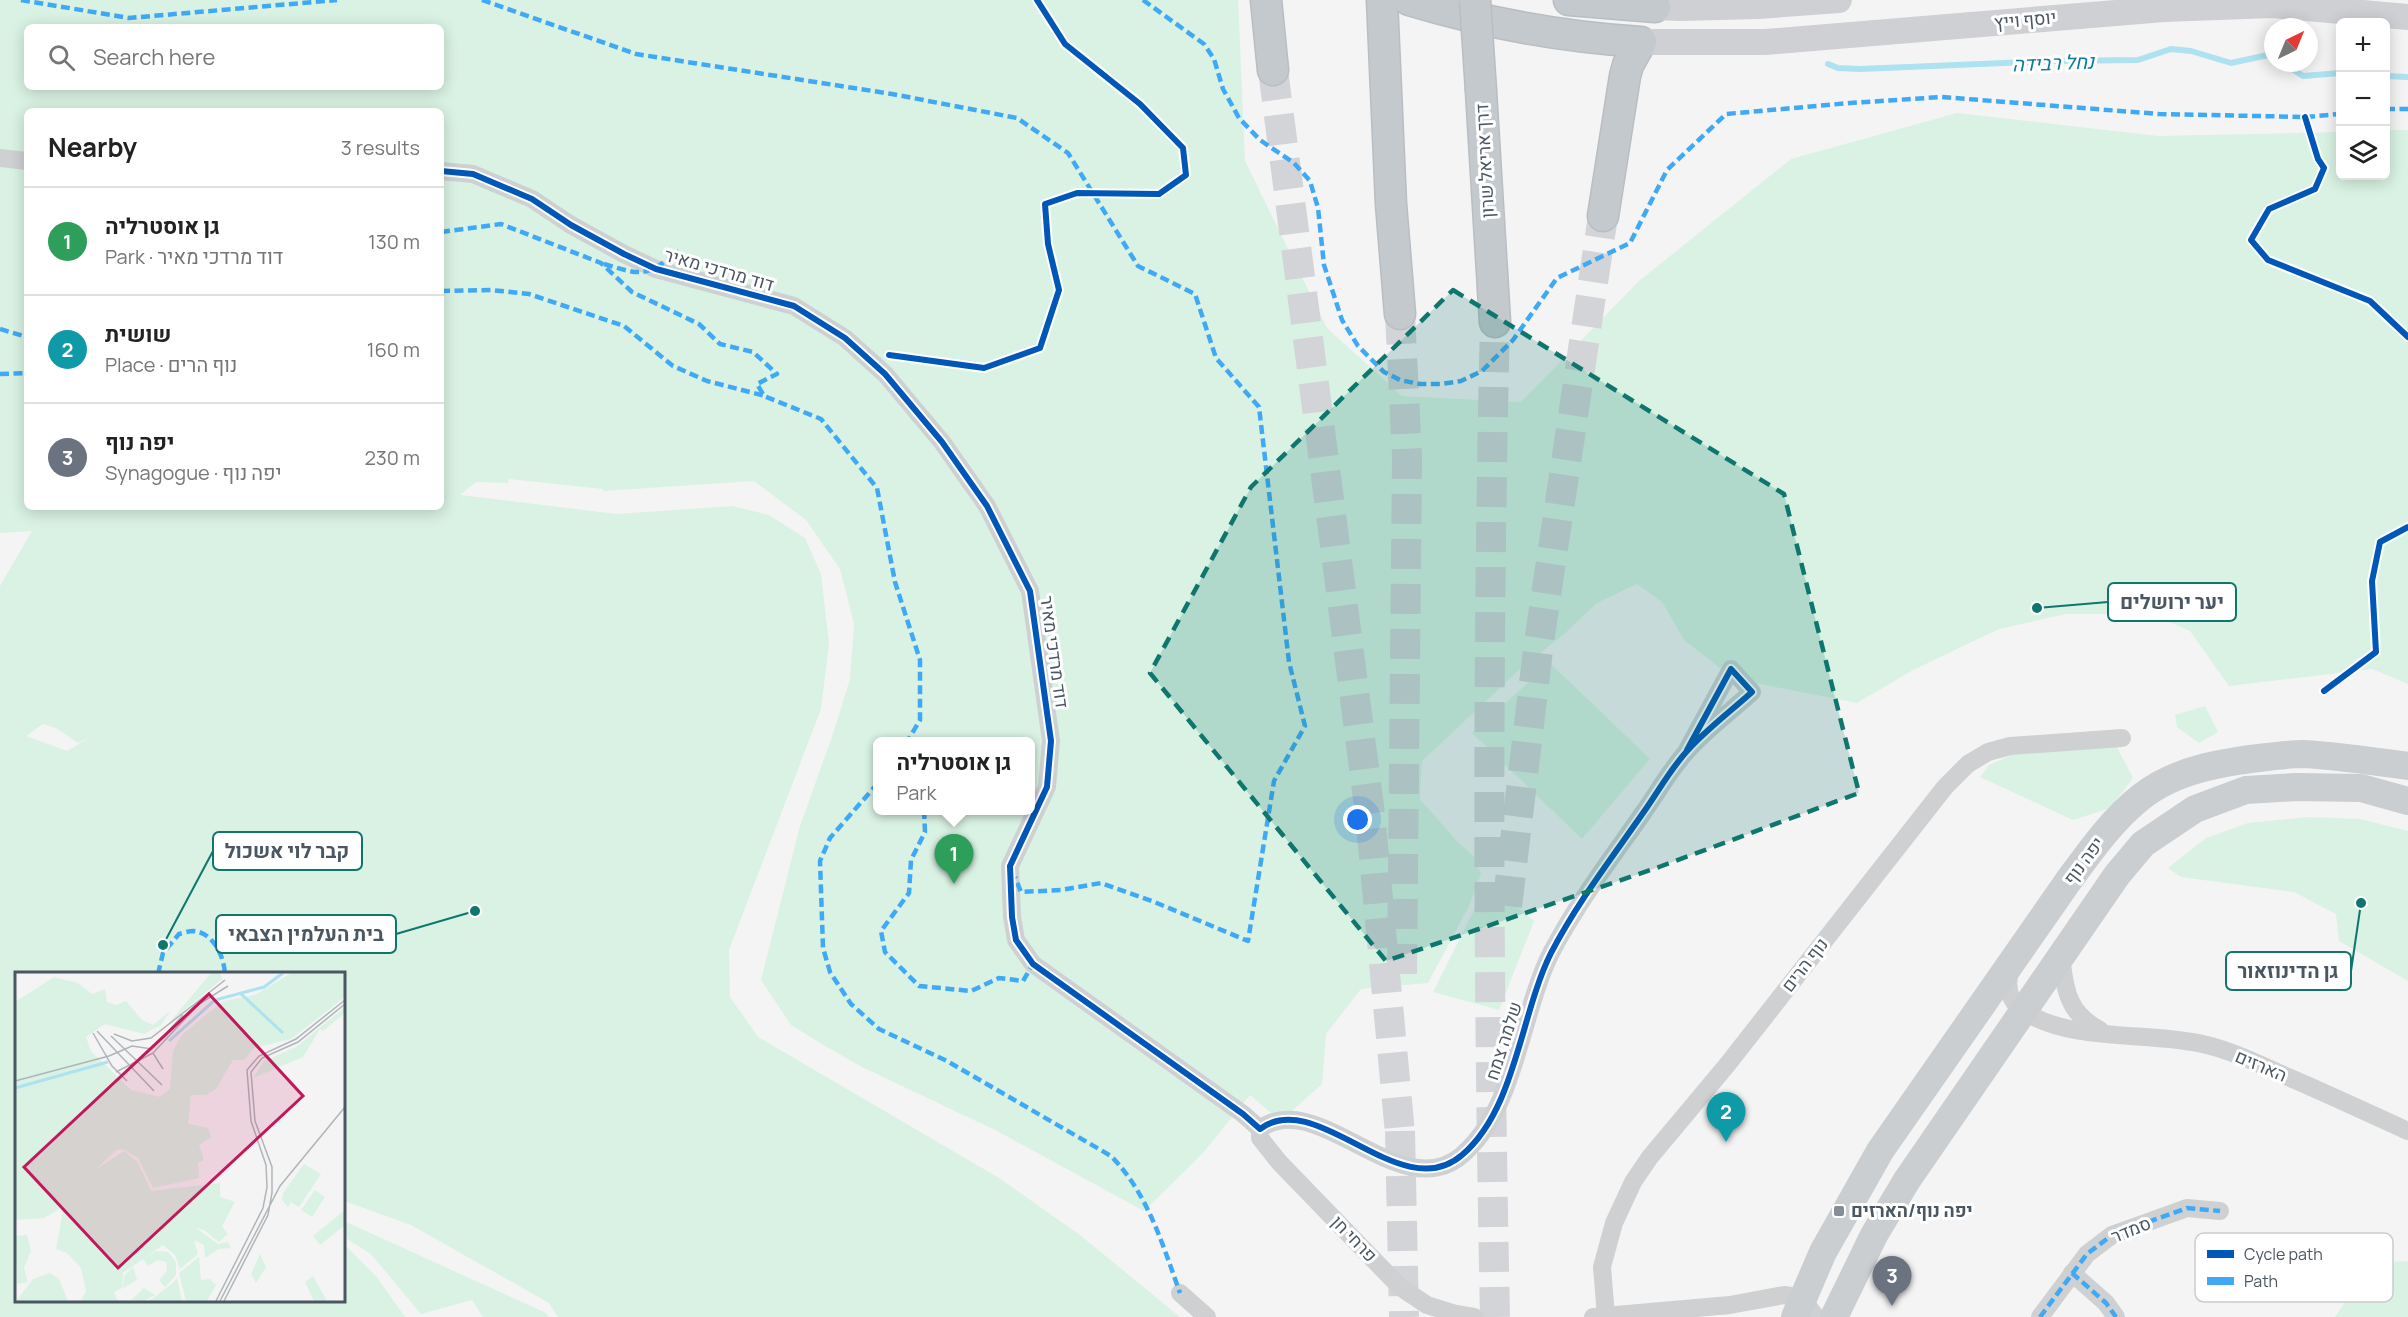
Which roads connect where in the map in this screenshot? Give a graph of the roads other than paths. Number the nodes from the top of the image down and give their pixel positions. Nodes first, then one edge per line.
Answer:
1 (1266, 0) edge
2 (1382, 0) edge
3 (1409, 0) edge
4 (1475, 0) edge
5 (1569, 0) edge
6 (1839, 0) edge
7 (1651, 4) edge
8 (2408, 17) edge
9 (1641, 42) junction
10 (1274, 70) tunnel mouth
11 (0, 158) edge
12 (24, 161) edge
13 (444, 171) edge
14 (1603, 216) tunnel mouth
15 (1400, 314) tunnel mouth
16 (1495, 322) tunnel mouth
17 (2122, 738) dead end
18 (1687, 750) dead end
19 (2408, 766) edge
20 (2408, 801) edge
21 (1035, 813) edge
22 (1034, 815) edge
23 (2061, 957) junction
24 (2012, 964) junction
25 (2024, 1011) junction
26 (2105, 1032) junction
27 (1260, 1129) junction
28 (2408, 1131) edge
29 (2220, 1211) dead end
30 (2072, 1274) junction
31 (1180, 1293) dead end
32 (1804, 1311) edge
33 (1600, 1316) edge
34 (1207, 1317) edge
35 (1474, 1317) edge
36 (1834, 1317) edge
37 (2040, 1317) edge
38 (2116, 1317) edge

1 - 10 highway
2 - 15 highway
3 - 9 highway
4 - 16 highway, דרך אריאל שרון, bridge
5 - 7 highway
6 - 7 main road
8 - 9 main road, יוסף וייץ
9 - 14 highway
11 - 12 street
13 - 21 street, דוד מרדכי מאיר
17 - 33 street, נוף הרים
18 - 27 street, שלמה צמח
19 - 24 main road, יפה נוף
20 - 23 main road, יפה נוף
22 - 27 street, דוד מרדכי מאיר
23 - 25 main road, יפה נוף
23 - 26 street, הארזים
24 - 25 street
24 - 32 main road, יפה נוף
25 - 26 street, הארזים
25 - 36 main road, יפה נוף
26 - 28 street, הארזים
27 - 35 street, פרחי חן
29 - 30 street, סמדר
30 - 37 street, סמדר
30 - 38 street
31 - 34 street
32 - 33 street

